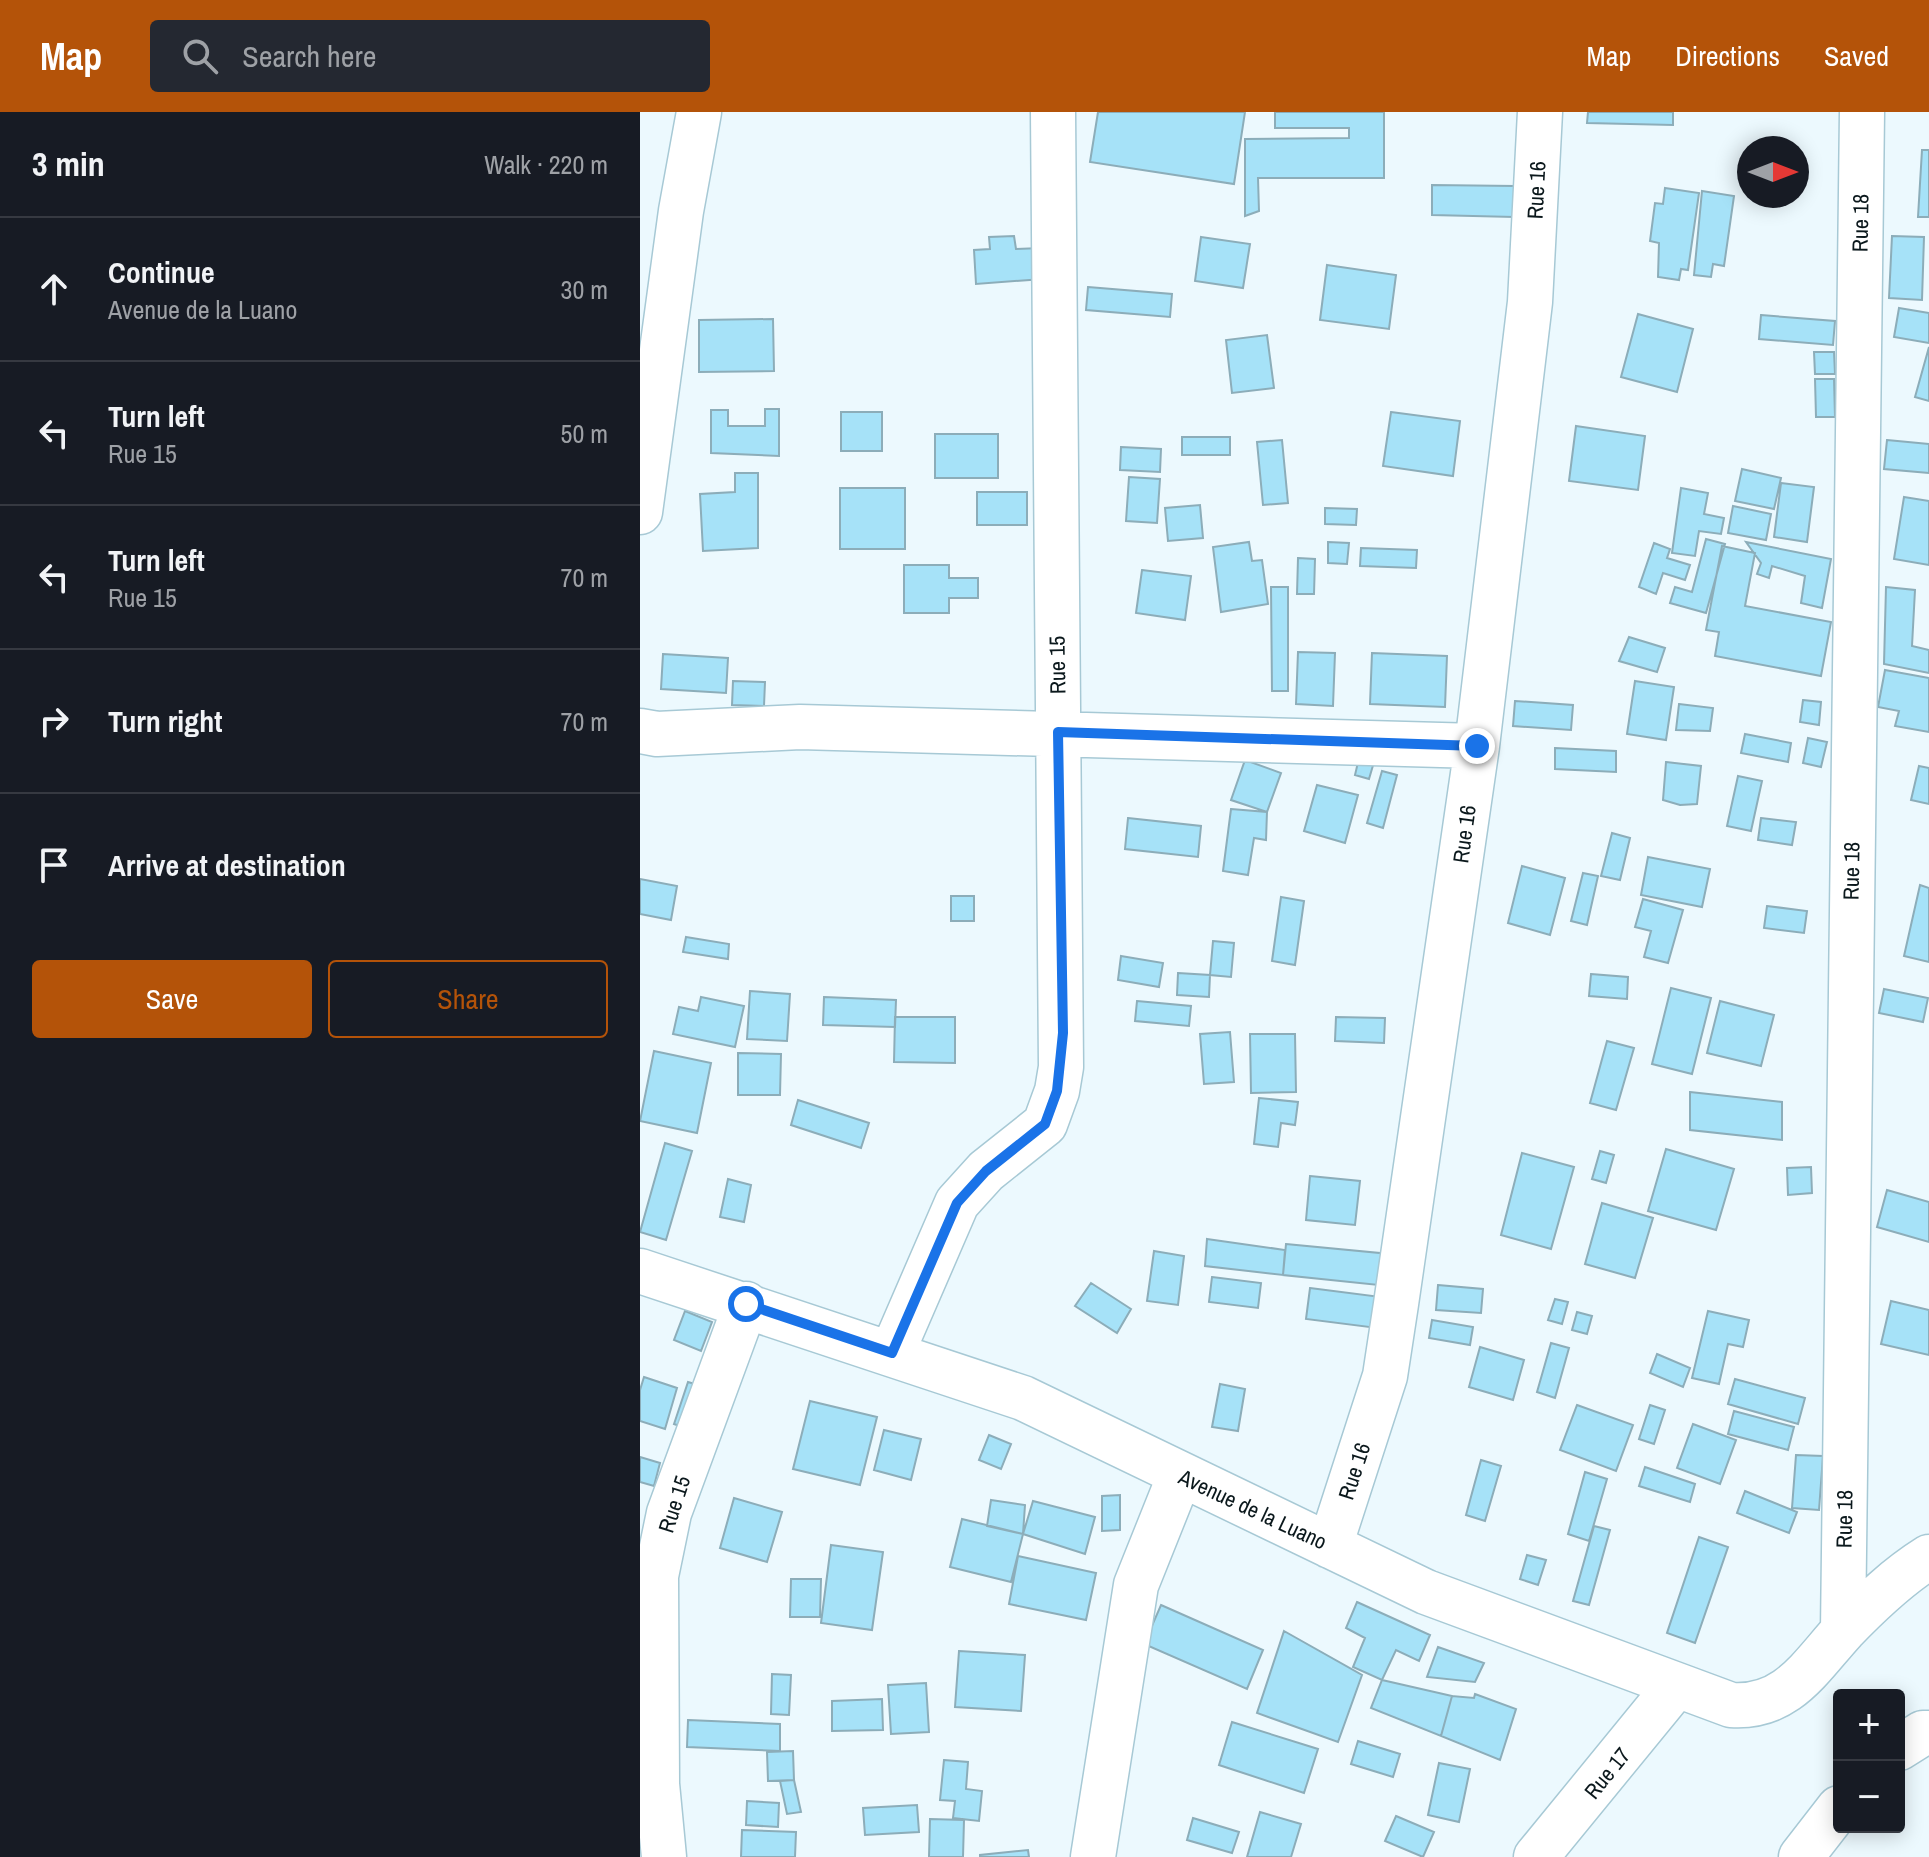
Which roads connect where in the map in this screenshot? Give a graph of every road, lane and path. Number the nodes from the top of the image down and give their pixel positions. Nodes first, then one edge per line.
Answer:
1 (699, 112) edge
2 (1053, 112) edge
3 (1540, 112) edge
4 (1862, 112) edge
5 (640, 512) edge
6 (640, 731) edge
7 (1058, 732) junction
8 (1477, 746) junction
9 (640, 1271) edge
10 (746, 1304) junction
11 (892, 1353) junction
12 (1180, 1475) junction
13 (1330, 1546) junction
14 (1929, 1557) edge
15 (1843, 1631) junction
16 (1675, 1687) junction
17 (1929, 1733) edge
18 (1905, 1744) edge
19 (1833, 1816) edge
20 (664, 1857) edge
21 (1093, 1857) edge
22 (1536, 1857) edge
23 (1801, 1857) edge

1 - 5 street
2 - 7 street, Rue 15
3 - 8 street, Rue 16
4 - 15 street, Rue 18
6 - 7 street
7 - 8 street
7 - 11 street, Rue 15
8 - 13 street, Rue 16
9 - 10 street, Avenue de la Luano
10 - 11 street, Avenue de la Luano
10 - 20 street, Rue 15
11 - 12 street, Avenue de la Luano
12 - 13 street, Avenue de la Luano
12 - 21 street
13 - 16 street, Avenue de la Luano
14 - 15 street, Avenue de la Luano
15 - 16 street, Avenue de la Luano
16 - 22 street, Rue 17
17 - 18 street
19 - 23 street

